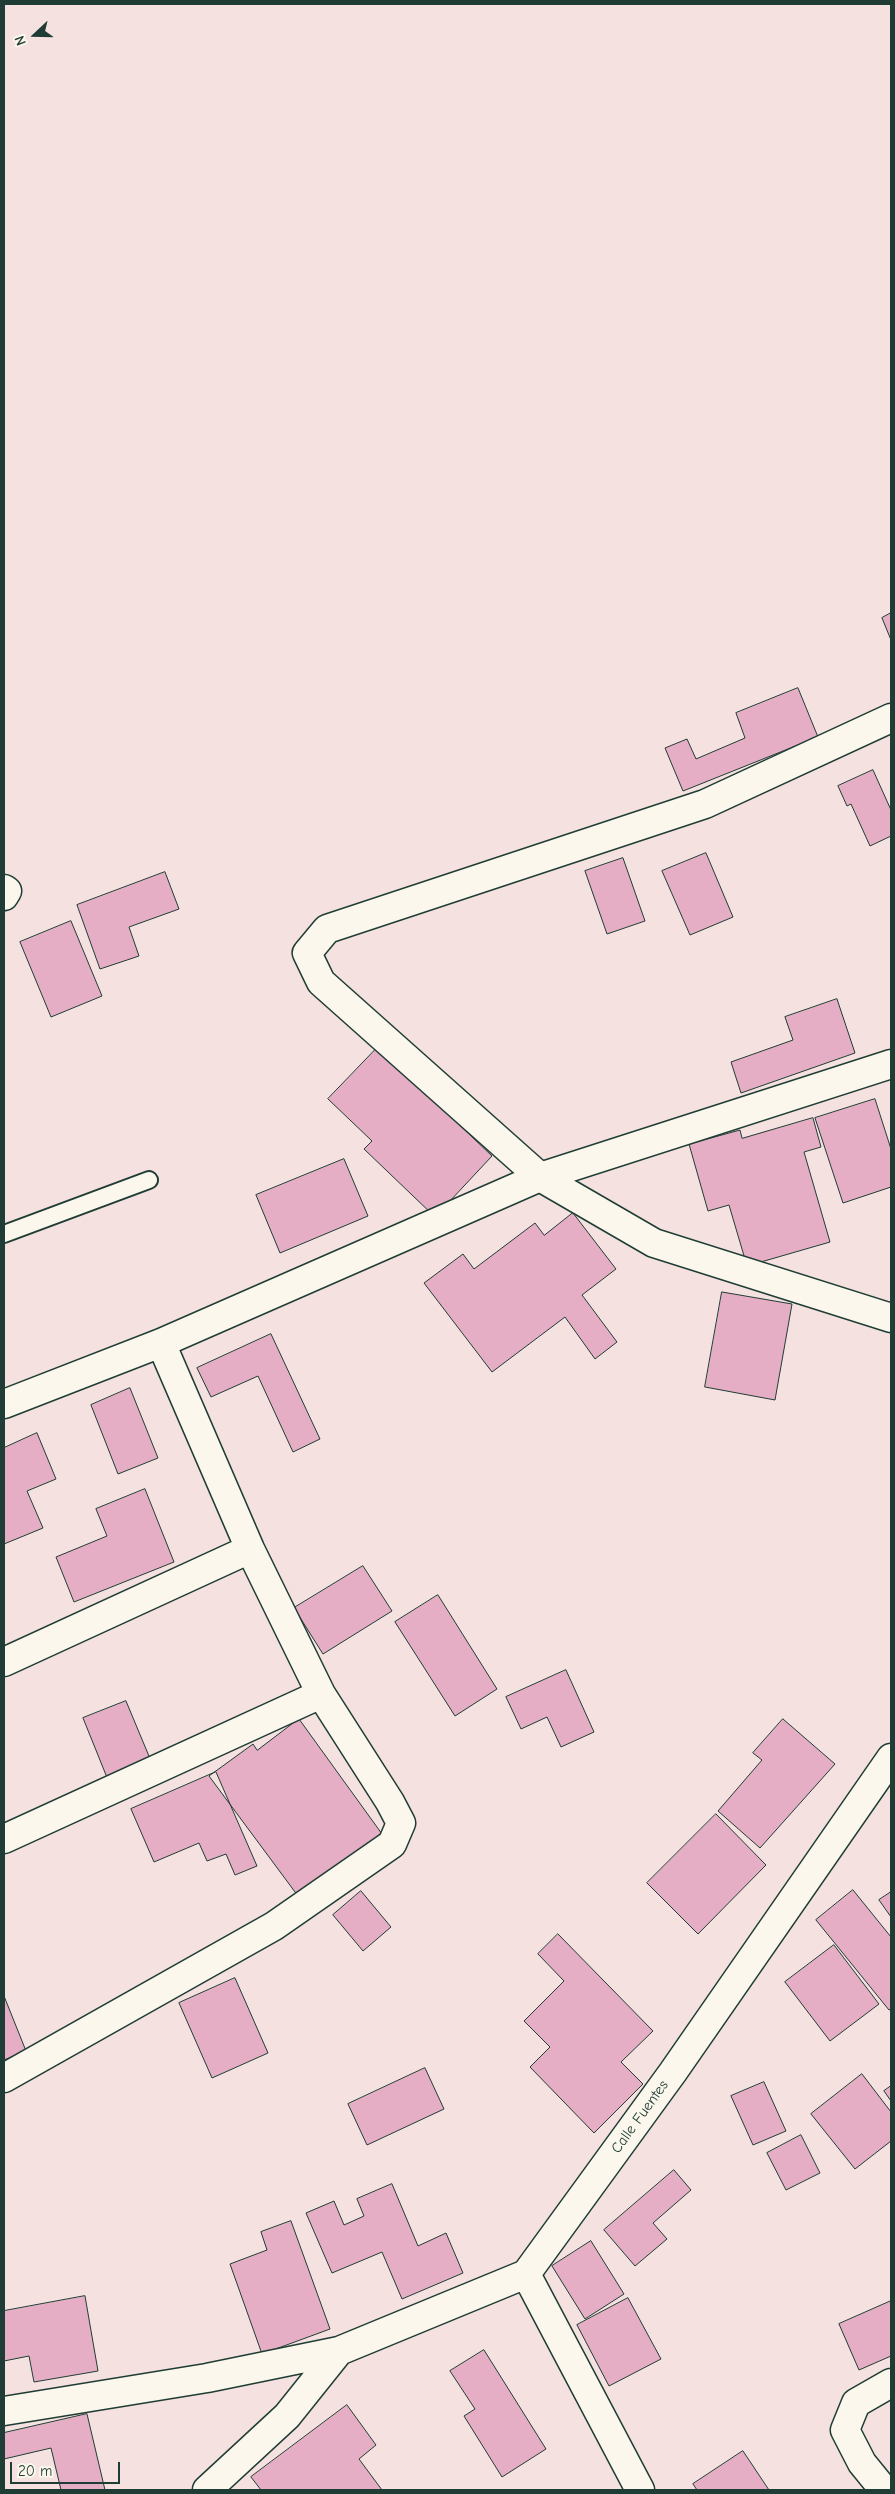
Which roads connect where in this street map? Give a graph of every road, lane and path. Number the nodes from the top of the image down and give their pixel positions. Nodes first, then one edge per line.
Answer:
1 (891, 718) edge
2 (4, 889) edge
3 (4, 896) edge
4 (891, 1064) edge
5 (540, 1177) junction
6 (149, 1180) dead end
7 (4, 1234) edge
8 (891, 1318) edge
9 (160, 1342) junction
10 (4, 1404) edge
11 (250, 1549) junction
12 (4, 1662) edge
13 (321, 1694) junction
14 (891, 1758) edge
15 (4, 1839) edge
16 (4, 2078) edge
17 (526, 2274) junction
18 (339, 2351) junction
19 (891, 2383) edge
20 (4, 2411) edge
21 (207, 2490) edge
22 (640, 2490) edge
23 (884, 2490) edge

1 - 5 street
2 - 3 street
4 - 5 street
5 - 8 street
5 - 9 street
6 - 7 lane
9 - 10 street
9 - 11 street
11 - 12 street
11 - 13 street
13 - 15 street
13 - 16 street
14 - 17 street, Calle Fuentes
17 - 18 street
17 - 22 street
18 - 20 street
18 - 21 street
19 - 23 street

